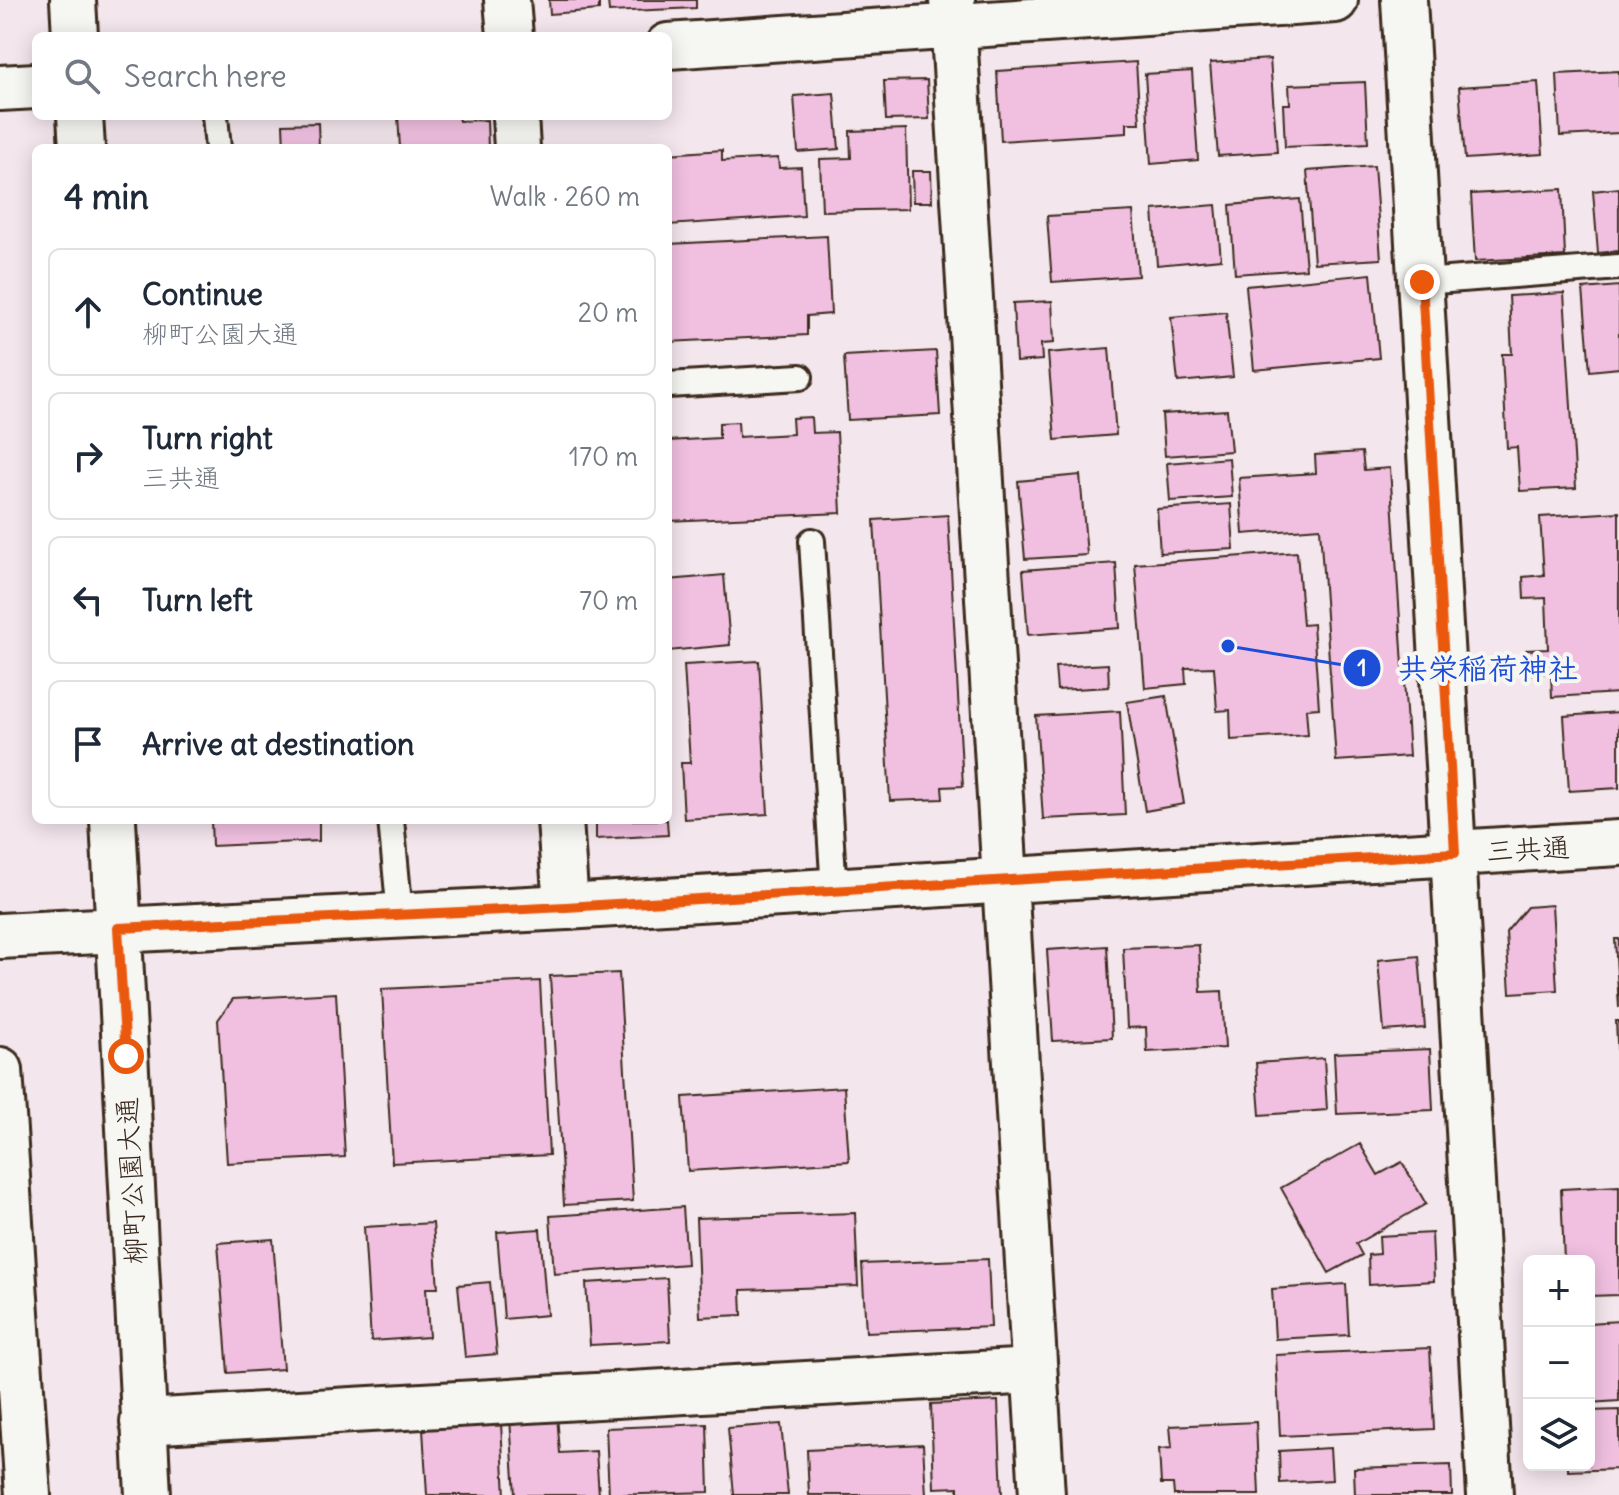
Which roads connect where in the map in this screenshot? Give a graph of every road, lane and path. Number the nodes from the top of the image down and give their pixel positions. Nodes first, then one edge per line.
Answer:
1 (73, 0) edge
2 (507, 0) edge
3 (1335, 0) edge
4 (1404, 0) edge
5 (953, 14) edge
6 (75, 32) edge
7 (510, 32) edge
8 (672, 46) edge
9 (32, 86) edge
10 (0, 88) edge
11 (80, 120) edge
12 (215, 120) edge
13 (515, 120) edge
14 (82, 144) edge
15 (218, 144) edge
16 (517, 144) edge
17 (1619, 267) edge
18 (1422, 282) junction
19 (800, 377) dead end
20 (672, 385) edge
21 (812, 541) dead end
22 (113, 824) edge
23 (391, 824) edge
24 (560, 824) edge
25 (1619, 843) edge
26 (1455, 853) junction
27 (1002, 880) junction
28 (834, 891) junction
29 (566, 907) junction
30 (400, 915) junction
31 (118, 928) junction
32 (0, 936) edge
33 (0, 1070) edge
34 (1033, 1371) junction
35 (143, 1422) junction
36 (12, 1431) edge
37 (28, 1495) edge
38 (148, 1495) edge
39 (1042, 1495) edge
40 (1490, 1495) edge

1 - 6 street
2 - 7 street
3 - 5 street
4 - 18 street
5 - 8 street
5 - 27 street
9 - 10 street
11 - 14 street
12 - 15 lane
13 - 16 street
17 - 18 lane
18 - 26 street
19 - 20 lane
21 - 28 lane
22 - 31 street, 柳町公園大通
23 - 30 lane
24 - 29 street
25 - 26 street, 三共通
26 - 27 street, 三共通
26 - 40 street
27 - 28 street, 三共通
27 - 34 street
28 - 29 street, 三共通
29 - 30 street, 三共通
30 - 31 street, 三共通
31 - 32 street, 三共通
31 - 35 street, 柳町公園大通
33 - 36 street
34 - 35 street
34 - 39 street
35 - 38 street, 柳町公園大通
36 - 37 street

